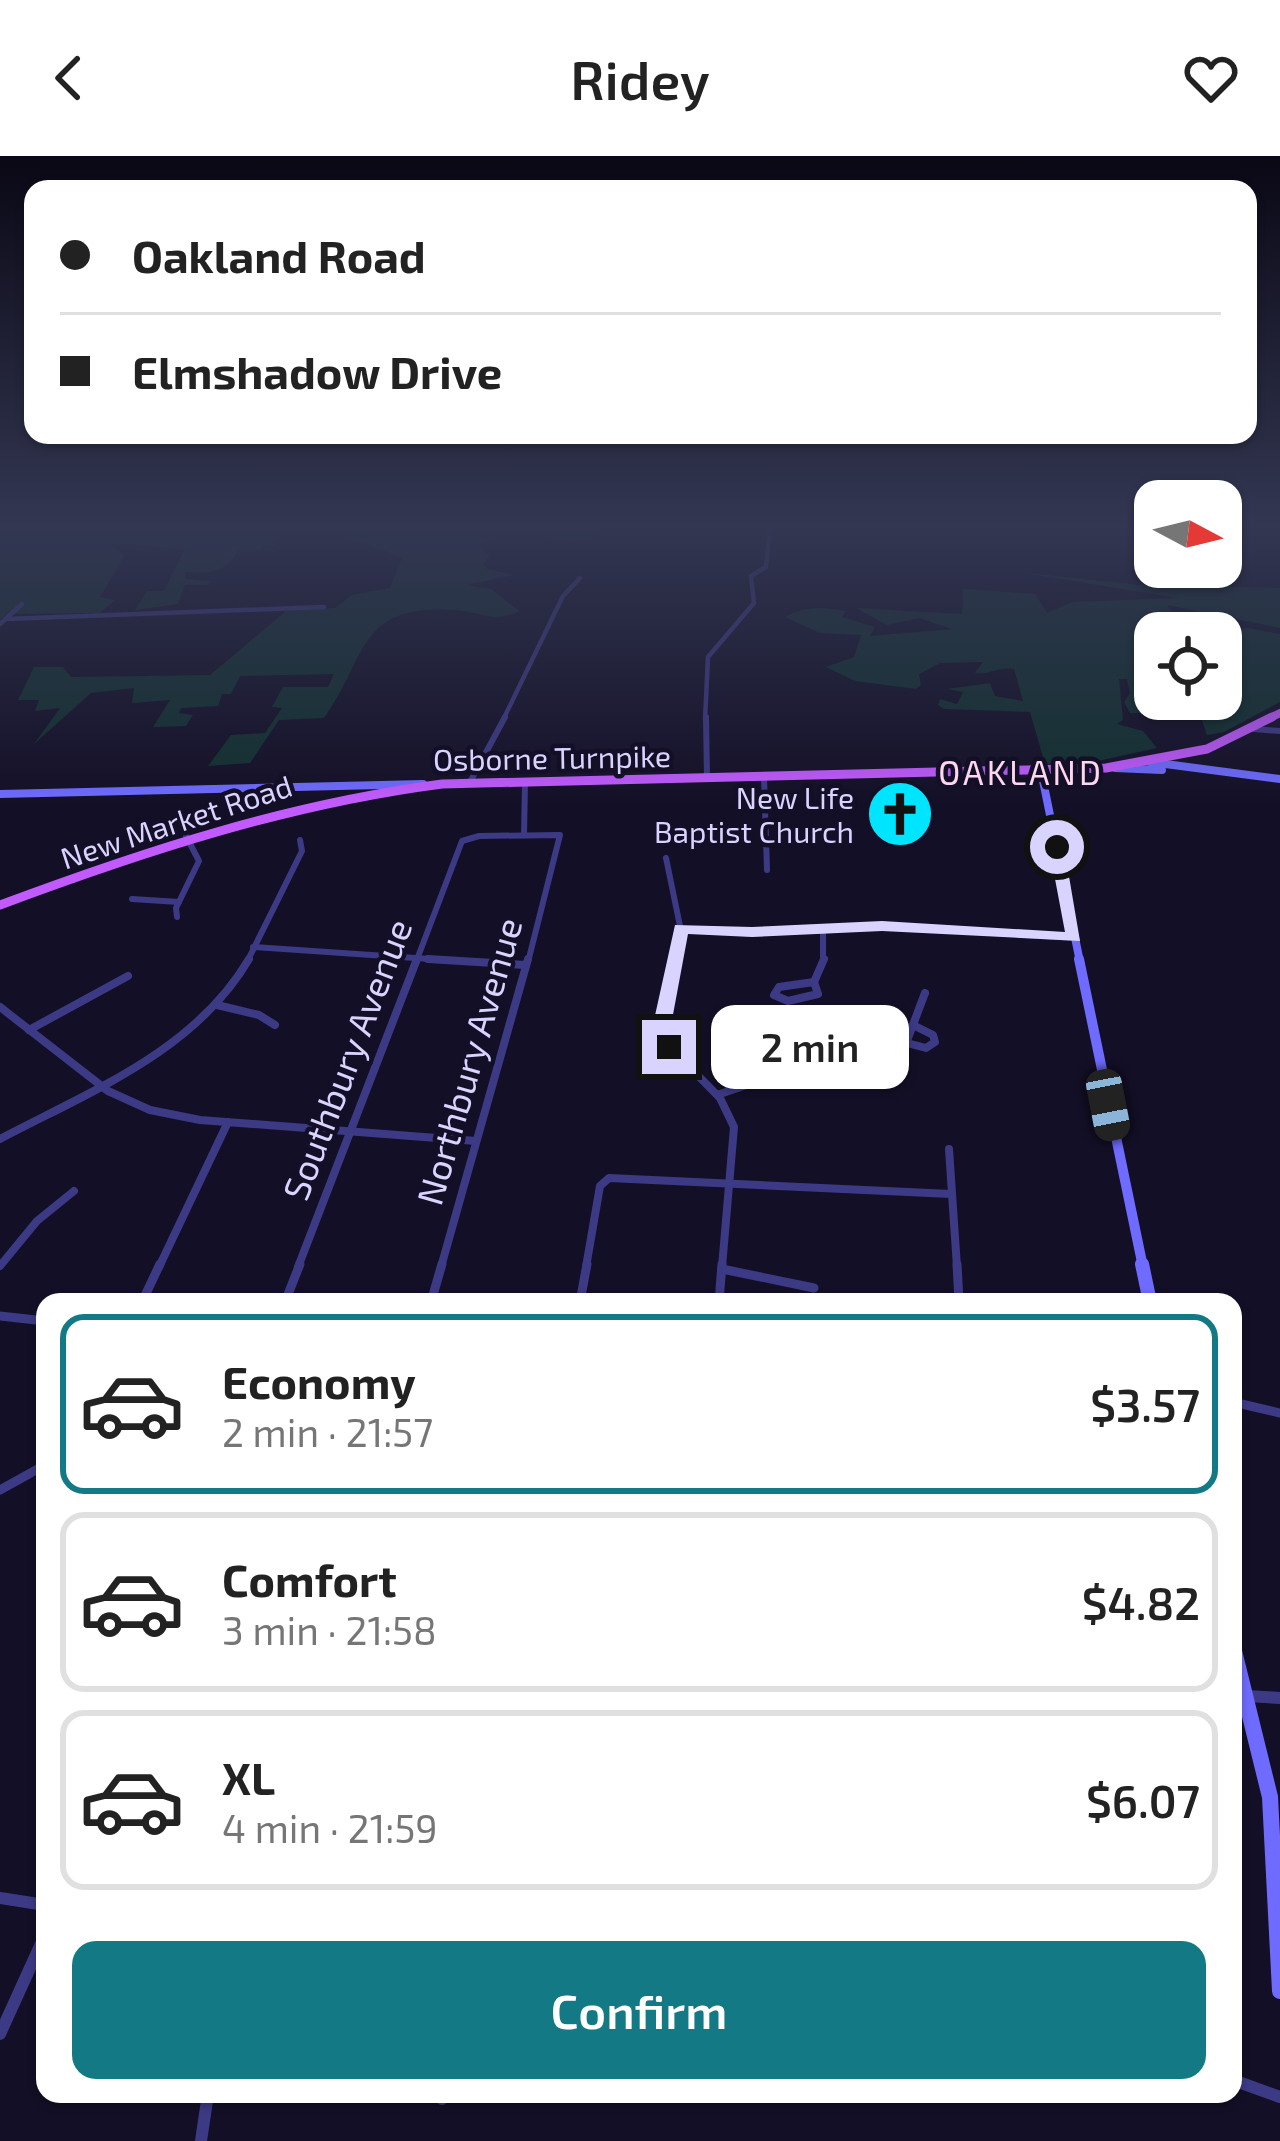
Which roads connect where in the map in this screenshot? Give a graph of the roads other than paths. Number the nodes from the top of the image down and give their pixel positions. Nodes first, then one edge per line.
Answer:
1 (6, 619) edge
2 (553, 620) edge
3 (741, 620) edge
4 (0, 625) edge
5 (1280, 713) edge
6 (1254, 729) junction
7 (1280, 731) edge
8 (1169, 759) junction
9 (1150, 762) junction
10 (1106, 768) junction
11 (1183, 768) junction
12 (1042, 771) junction
13 (1219, 772) junction
14 (764, 777) junction
15 (707, 778) junction
16 (1280, 779) edge
17 (524, 782) junction
18 (442, 784) joint
19 (469, 784) junction
20 (310, 786) junction
21 (378, 788) junction
22 (0, 794) edge
23 (334, 798) junction
24 (524, 835) junction
25 (186, 836) junction
26 (300, 840) dead end
27 (666, 858) dead end
28 (767, 870) dead end
29 (132, 899) dead end
30 (179, 902) junction
31 (0, 905) edge
32 (177, 917) dead end
33 (681, 928) junction
34 (823, 930) junction
35 (1074, 938) junction
36 (252, 947) junction
37 (416, 958) junction
38 (526, 965) junction
39 (128, 976) dead end
40 (814, 982) junction
41 (925, 993) dead end
42 (217, 1005) junction
43 (0, 1007) edge
44 (275, 1024) dead end
45 (917, 1028) junction
46 (29, 1030) junction
47 (907, 1042) junction
48 (682, 1063) junction
49 (663, 1072) dead end
50 (98, 1084) junction
51 (720, 1094) junction
52 (228, 1122) junction
53 (350, 1131) junction
54 (0, 1139) edge
55 (476, 1141) junction
56 (949, 1150) dead end
57 (728, 1182) junction
58 (74, 1191) dead end
59 (951, 1194) junction
60 (0, 1266) edge
61 (722, 1269) junction
62 (814, 1288) dead end
63 (146, 1293) edge
64 (287, 1293) edge
65 (434, 1293) edge
66 (582, 1293) edge
67 (720, 1293) edge
68 (958, 1293) edge
69 (1148, 1293) edge
70 (0, 1316) edge
71 (36, 1320) edge
72 (1242, 1404) edge
73 (1280, 1413) edge
74 (36, 1470) edge
75 (0, 1490) edge
76 (1242, 1678) edge
77 (1247, 1696) junction
78 (1280, 1698) edge
79 (1277, 1882) edge
80 (0, 1898) edge
81 (36, 1904) edge
82 (36, 1955) edge
83 (1280, 1991) edge
84 (0, 2034) edge
85 (1242, 2083) edge
86 (1280, 2097) edge
87 (207, 2103) edge
88 (201, 2141) edge

1 - 4 street
2 - 19 street
3 - 15 street
5 - 6 main road, Osborne Turnpike
6 - 7 street
6 - 8 main road, Osborne Turnpike
8 - 9 main road, Osborne Turnpike
8 - 11 street
9 - 10 main road, Osborne Turnpike
9 - 11 street
10 - 12 main road, Osborne Turnpike
10 - 13 street
11 - 13 street
12 - 14 main road, Osborne Turnpike
12 - 35 street
13 - 16 street
14 - 15 main road, Osborne Turnpike
14 - 28 street
15 - 17 main road, Osborne Turnpike
17 - 19 main road, Osborne Turnpike
17 - 24 street
18 - 19 main road, Osborne Turnpike
18 - 21 main road, New Market Road
20 - 21 street
20 - 22 street
20 - 23 street
21 - 23 main road, New Market Road
23 - 25 main road, New Market Road
24 - 37 street, Southbury Avenue
24 - 38 street, Northbury Avenue
25 - 30 street
25 - 31 main road, New Market Road
26 - 36 street
27 - 33 street
29 - 30 street
30 - 32 street
33 - 34 street
33 - 48 street
34 - 35 street
34 - 40 street
35 - 69 street
36 - 37 street
36 - 42 street
37 - 38 street
37 - 53 street, Southbury Avenue
38 - 55 street, Northbury Avenue
39 - 46 street
40 - 40 street
41 - 45 street
42 - 44 street
42 - 50 street
43 - 46 street
45 - 47 street
45 - 47 street
46 - 50 street
47 - 51 street
48 - 49 street
48 - 51 street
50 - 52 street
50 - 54 street
51 - 57 street
52 - 53 street
52 - 63 street
53 - 55 street
53 - 64 street, Southbury Avenue
55 - 65 street, Northbury Avenue
56 - 59 street
57 - 59 street
57 - 61 street
57 - 66 street
58 - 60 street
59 - 68 street
61 - 62 street
61 - 67 street
70 - 71 street
72 - 73 street
74 - 75 street
76 - 77 street
77 - 78 street
77 - 79 street
79 - 83 street
80 - 81 street
82 - 84 street
85 - 86 street
87 - 88 street

